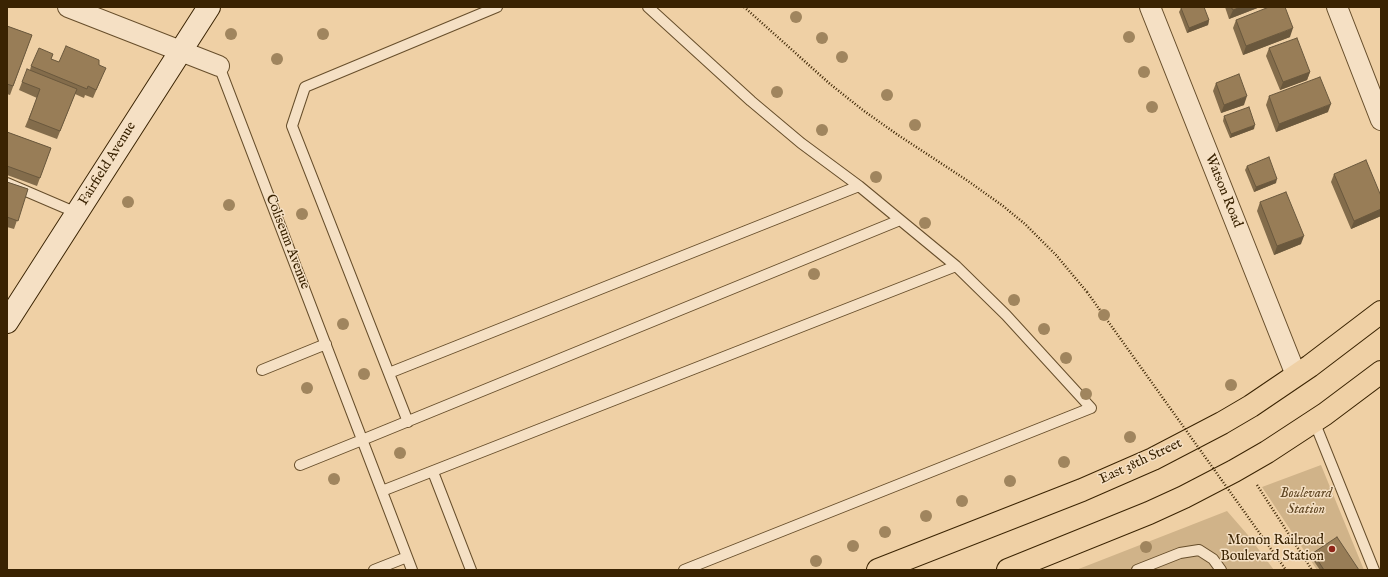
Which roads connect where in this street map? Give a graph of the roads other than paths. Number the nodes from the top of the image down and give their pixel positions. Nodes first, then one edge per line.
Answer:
1 (68, 7) edge
2 (209, 7) edge
3 (496, 7) edge
4 (648, 7) edge
5 (1150, 7) edge
6 (1337, 7) edge
7 (180, 51) junction
8 (219, 66) joint
9 (1381, 120) edge
10 (7, 183) edge
11 (859, 186) junction
12 (77, 213) junction
13 (900, 220) junction
14 (956, 266) junction
15 (1381, 312) edge
16 (7, 322) edge
17 (326, 344) junction
18 (262, 370) dead end
19 (1381, 372) edge
20 (389, 373) junction
21 (1296, 375) junction
22 (1314, 421) junction
23 (408, 422) junction
24 (362, 440) junction
25 (300, 464) dead end
26 (433, 472) junction
27 (382, 491) junction
28 (407, 557) junction
29 (374, 570) edge
30 (412, 570) edge
31 (471, 570) edge
32 (684, 570) edge
33 (878, 570) edge
34 (1008, 570) edge
35 (1137, 570) edge
36 (1221, 570) edge
37 (1374, 570) edge

1 - 7 street, Coliseum Avenue
2 - 7 street, Fairfield Avenue
3 - 20 lane
4 - 11 lane
5 - 21 street, Watson Road
6 - 9 street
7 - 8 street, Coliseum Avenue
7 - 12 street, Fairfield Avenue
8 - 17 lane, Coliseum Avenue
10 - 12 lane
11 - 13 lane
11 - 20 lane
12 - 16 street, Fairfield Avenue
13 - 14 lane
13 - 23 lane
14 - 26 lane
14 - 32 lane
15 - 21 main road, East 38th Street
17 - 18 lane
17 - 24 lane, Coliseum Avenue
19 - 22 main road
20 - 23 lane
21 - 33 main road, East 38th Street
22 - 34 main road
22 - 37 lane
23 - 24 lane
24 - 25 lane
24 - 27 lane, Coliseum Avenue
26 - 27 lane
26 - 31 lane
27 - 28 lane, Coliseum Avenue
28 - 29 lane
28 - 30 lane, Coliseum Avenue
35 - 36 lane

